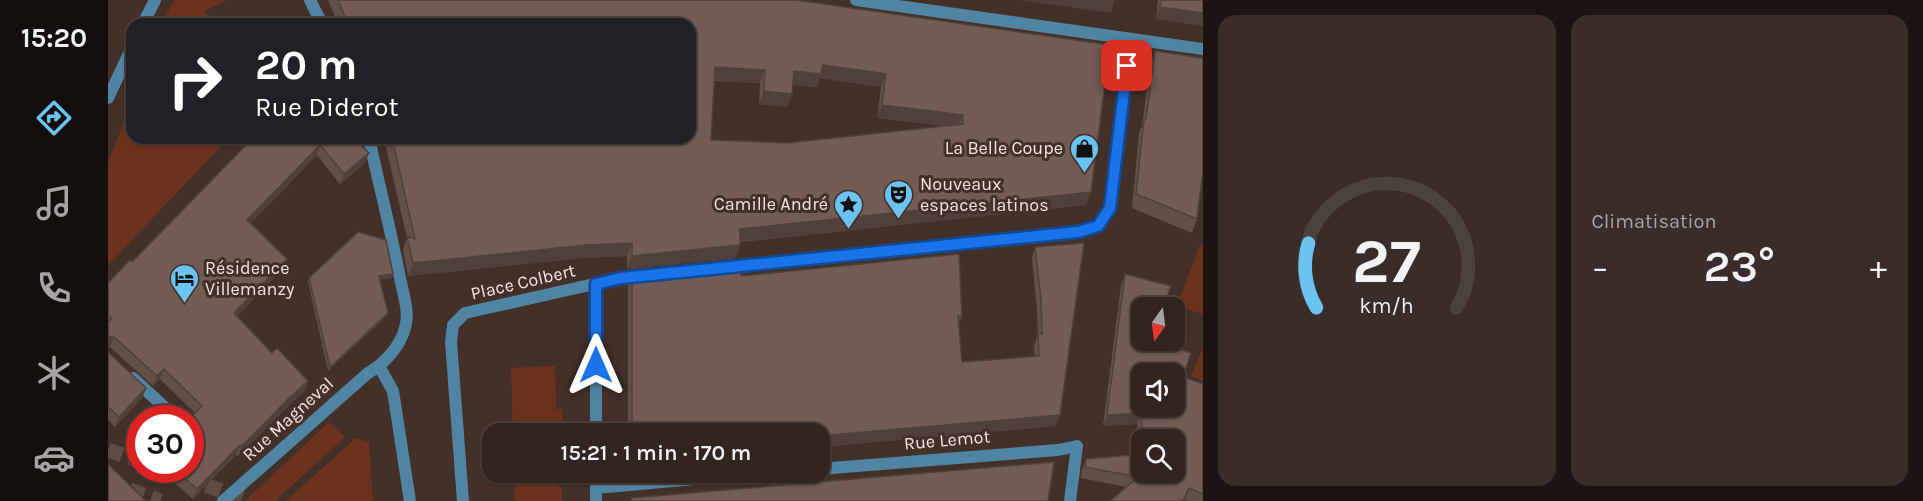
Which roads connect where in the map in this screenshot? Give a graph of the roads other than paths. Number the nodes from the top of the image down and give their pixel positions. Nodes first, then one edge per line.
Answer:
1 (155, 0) edge
2 (310, 0) edge
3 (856, 0) edge
4 (146, 18) edge
5 (319, 18) edge
6 (1130, 39) junction
7 (1203, 49) edge
8 (126, 60) edge
9 (108, 98) edge
10 (370, 144) edge
11 (715, 268) edge
12 (656, 274) edge
13 (596, 284) junction
14 (379, 366) junction
15 (125, 371) edge
16 (162, 405) edge
17 (596, 423) edge
18 (830, 468) edge
19 (688, 483) edge
20 (596, 495) edge
21 (223, 501) edge
22 (410, 501) edge
23 (463, 501) edge
24 (1070, 501) edge

1 - 4 street
2 - 5 street
3 - 6 street
6 - 7 street
6 - 11 street
8 - 9 street
10 - 14 street, Rue Magneval
12 - 13 street
13 - 17 street, Place Colbert
13 - 23 street, Place Colbert
14 - 21 street, Rue Magneval
14 - 22 street
15 - 16 street
18 - 24 street, Rue Lemot
19 - 20 street

